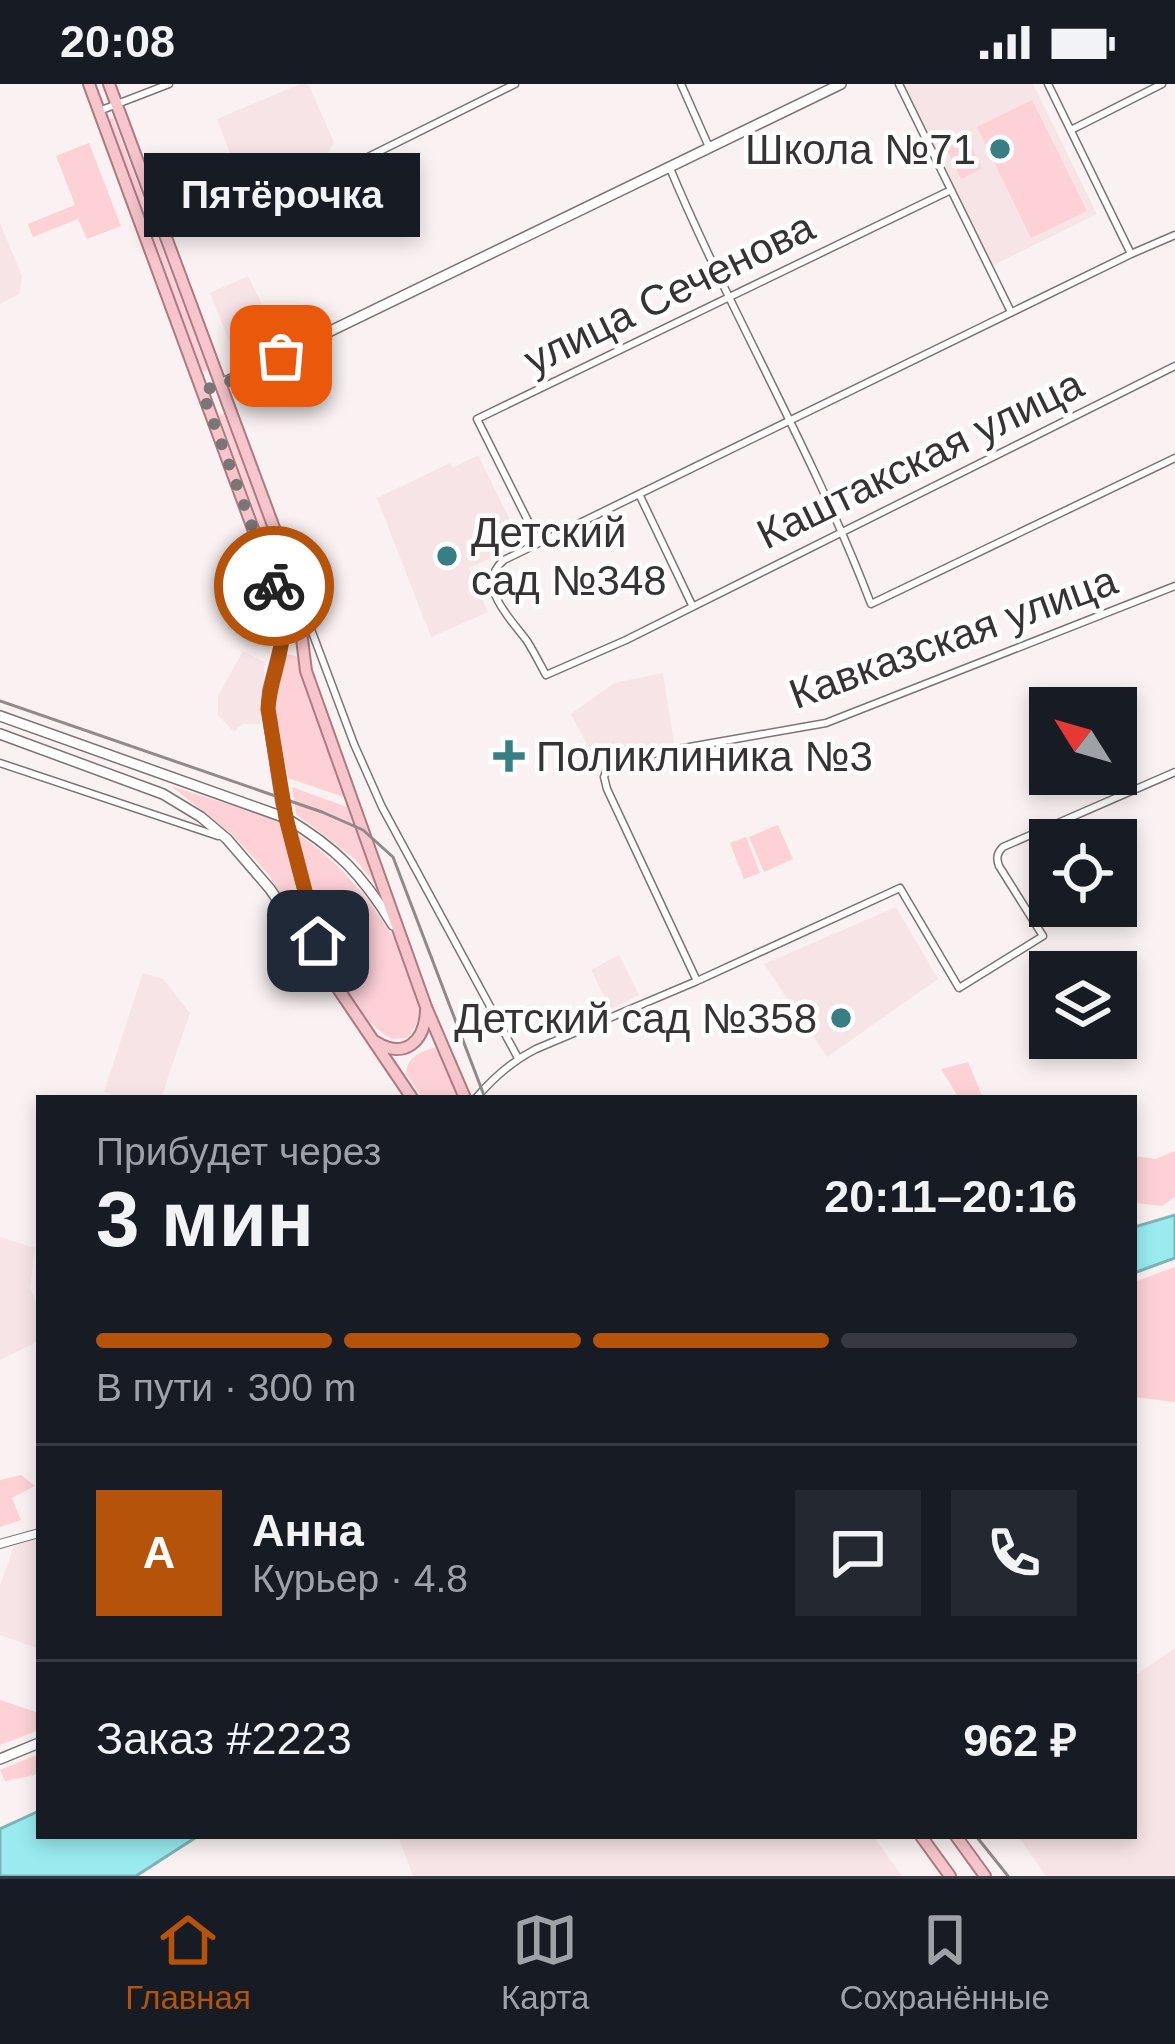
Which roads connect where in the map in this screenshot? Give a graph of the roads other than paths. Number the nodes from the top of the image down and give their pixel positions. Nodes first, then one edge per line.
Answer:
1 (89, 84) edge
2 (109, 84) edge
3 (169, 84) edge
4 (515, 84) edge
5 (681, 84) edge
6 (841, 84) edge
7 (899, 84) edge
8 (1048, 84) edge
9 (1162, 84) edge
10 (117, 104) junction
11 (99, 111) junction
12 (1071, 130) junction
13 (709, 147) junction
14 (362, 160) dead end
15 (669, 166) junction
16 (951, 190) junction
17 (1175, 235) edge
18 (1131, 254) junction
19 (728, 298) junction
20 (1012, 314) junction
21 (1175, 366) edge
22 (221, 384) junction
23 (202, 391) junction
24 (789, 420) junction
25 (1175, 458) edge
26 (640, 496) junction
27 (843, 531) junction
28 (539, 543) junction
29 (1175, 586) edge
30 (296, 591) junction
31 (692, 605) junction
32 (0, 716) edge
33 (0, 734) edge
34 (0, 763) edge
35 (1175, 772) edge
36 (286, 818) junction
37 (226, 839) junction
38 (405, 944) junction
39 (698, 981) junction
40 (335, 984) junction
41 (426, 1007) junction
42 (368, 1036) junction
43 (518, 1058) junction
44 (410, 1095) edge
45 (464, 1095) edge
46 (479, 1095) edge
47 (36, 1534) edge
48 (0, 1544) edge
49 (36, 1744) edge
50 (0, 1759) edge
51 (923, 1839) edge
52 (958, 1839) edge
53 (969, 1853) junction
54 (948, 1874) edge
55 (985, 1876) edge

1 - 11 main road
2 - 10 main road
3 - 10 street
4 - 14 street
5 - 13 street
6 - 13 main road
7 - 16 street
8 - 12 street
9 - 12 street
10 - 11 street
10 - 22 main road
11 - 23 main road
12 - 18 street
13 - 15 main road
15 - 19 street
15 - 22 main road
16 - 19 street, улица Сеченова
16 - 20 street
17 - 18 street
18 - 20 street
19 - 24 street
19 - 28 street, улица Сеченова
20 - 24 street
21 - 27 street, Каштакская улица
22 - 23 main road
22 - 30 main road
23 - 36 main road
24 - 26 street
24 - 27 street
25 - 27 street
26 - 28 street
26 - 31 street
27 - 31 street, Каштакская улица
28 - 31 street, Каштакская улица
29 - 39 street, Кавказская улица
30 - 38 main road
30 - 43 street
32 - 36 main road
33 - 37 main road
34 - 37 street
35 - 39 street
36 - 38 main road
36 - 40 main road
37 - 40 main road
38 - 41 main road
39 - 43 street
40 - 42 main road
41 - 42 main road
41 - 45 main road
42 - 44 main road
43 - 46 street
47 - 48 street
49 - 50 main road
51 - 54 main road
52 - 53 main road
53 - 54 main road
53 - 55 main road

